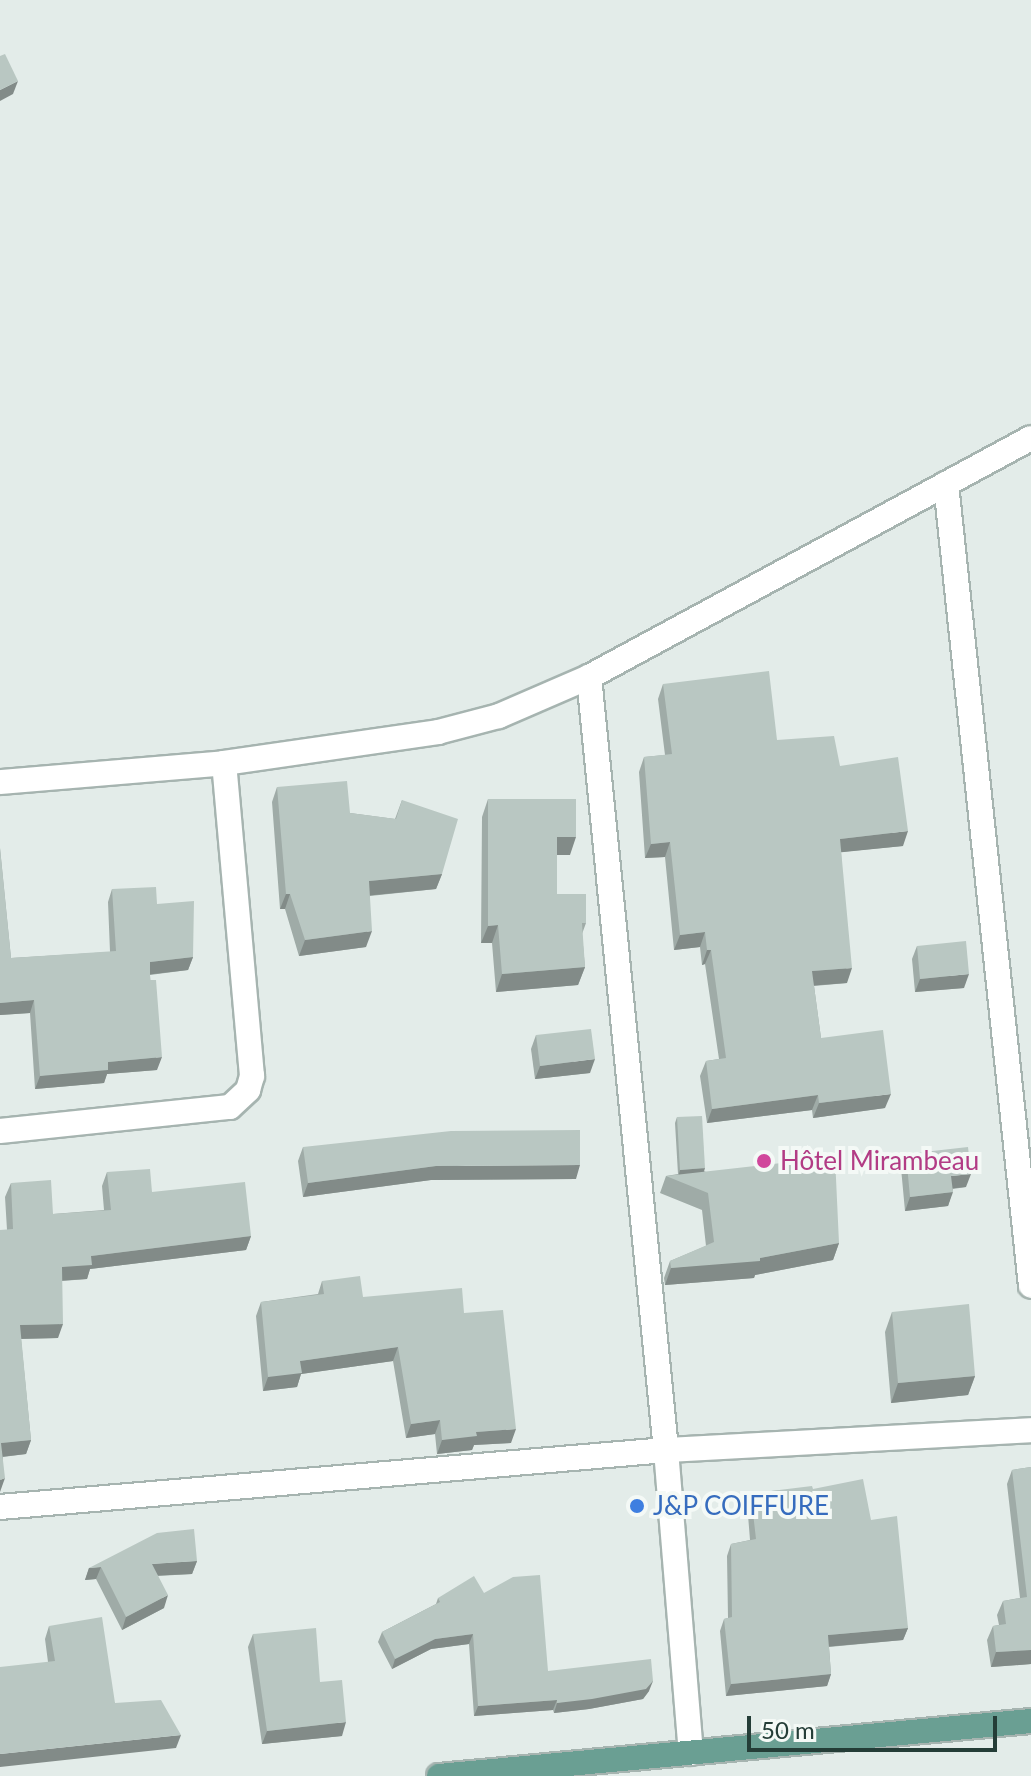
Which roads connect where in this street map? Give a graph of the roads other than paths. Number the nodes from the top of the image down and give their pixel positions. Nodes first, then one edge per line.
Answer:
1 (1031, 438) edge
2 (946, 484) junction
3 (589, 677) junction
4 (224, 763) junction
5 (0, 782) edge
6 (0, 1131) edge
7 (1031, 1286) edge
8 (1031, 1430) edge
9 (666, 1450) junction
10 (0, 1507) edge
11 (1031, 1721) edge
12 (691, 1753) junction
13 (439, 1776) edge

1 - 2 street
2 - 3 street
2 - 7 street
3 - 4 street
3 - 9 street
4 - 5 street
4 - 6 street
8 - 9 street
9 - 10 street
9 - 12 street
11 - 12 main road
12 - 13 main road

